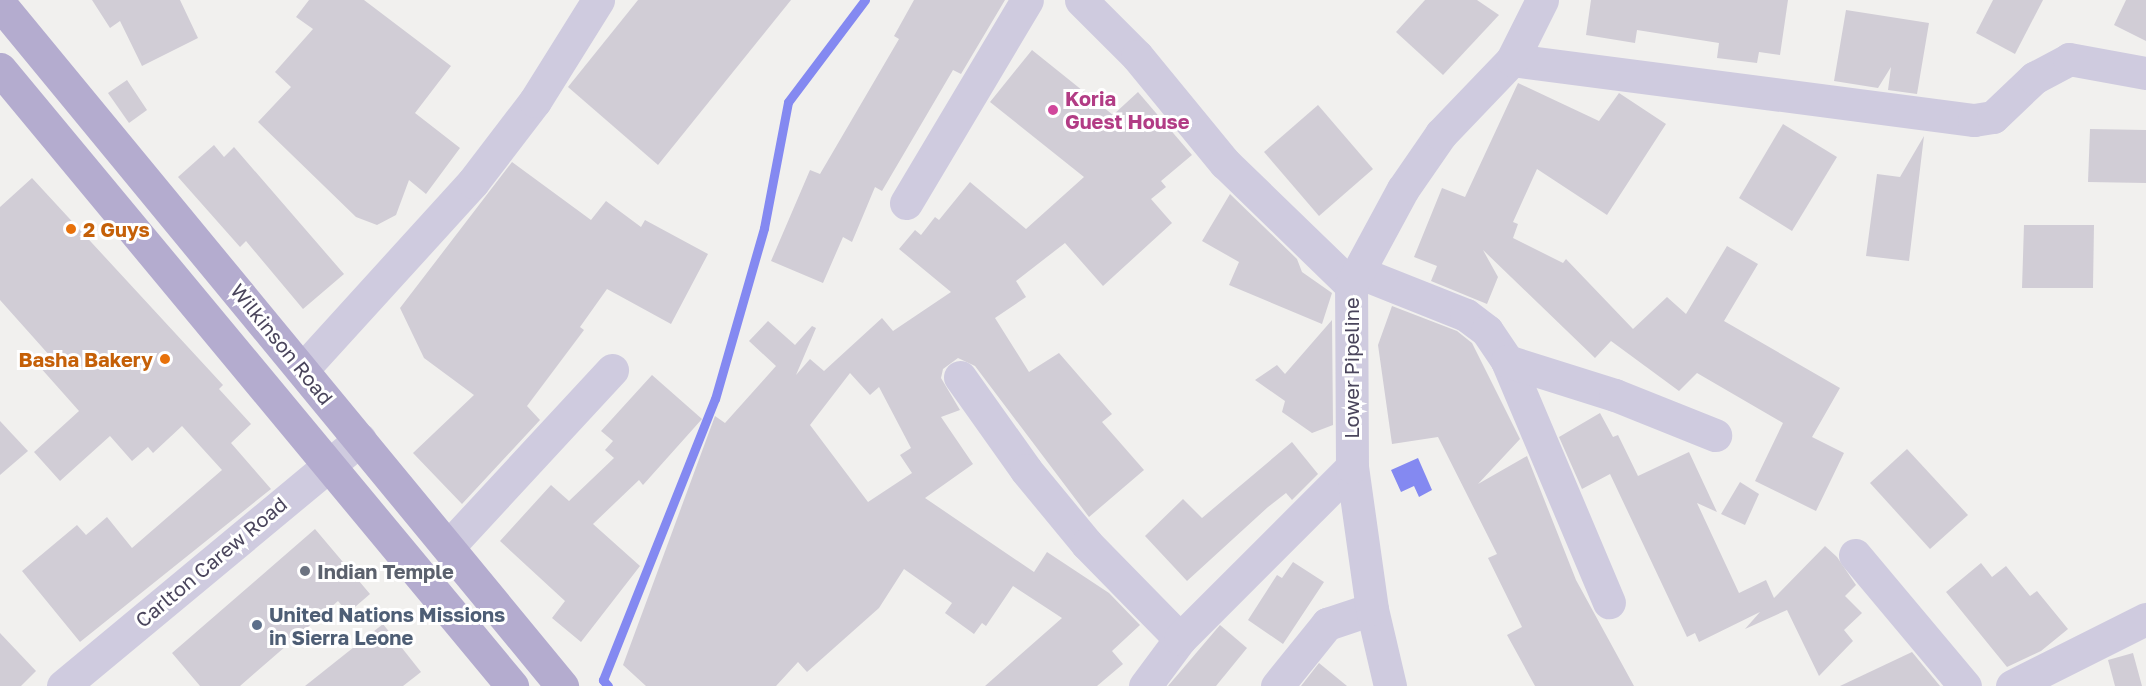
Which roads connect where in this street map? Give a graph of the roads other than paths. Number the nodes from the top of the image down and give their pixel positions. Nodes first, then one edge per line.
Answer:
1 (598, 0) edge
2 (1028, 0) edge
3 (1081, 0) edge
4 (1542, 0) edge
5 (0, 4) edge
6 (1512, 60) junction
7 (0, 69) edge
8 (2146, 73) edge
9 (906, 203) dead end
10 (1355, 279) junction
11 (1507, 361) junction
12 (302, 370) junction
13 (612, 370) dead end
14 (960, 377) dead end
15 (1715, 435) dead end
16 (360, 439) junction
17 (326, 466) junction
18 (1352, 467) junction
19 (448, 546) junction
20 (1855, 555) dead end
21 (1609, 603) dead end
22 (1372, 609) junction
23 (2146, 618) edge
24 (1180, 639) junction
25 (2022, 684) edge
26 (63, 686) edge
27 (512, 686) edge
28 (562, 686) edge
29 (1146, 686) edge
30 (1277, 686) edge
31 (1390, 686) edge
32 (1965, 686) edge

1 - 12 street
2 - 9 street
3 - 10 street
4 - 6 street, Lower Pipeline
5 - 12 main road, Wilkinson Road
6 - 8 street
6 - 10 street, Lower Pipeline
7 - 17 main road
10 - 11 street
10 - 18 street, Lower Pipeline
11 - 15 street
11 - 21 street
12 - 16 main road, Wilkinson Road
13 - 19 street
14 - 24 street
16 - 17 street, Carlton Carew Road
16 - 19 main road, Wilkinson Road
17 - 26 street, Carlton Carew Road
17 - 27 main road
18 - 22 street, Lower Pipeline
18 - 24 street
19 - 28 main road, Wilkinson Road
20 - 32 street
22 - 30 street
22 - 31 street, Lower Pipeline
23 - 25 street
24 - 29 street

